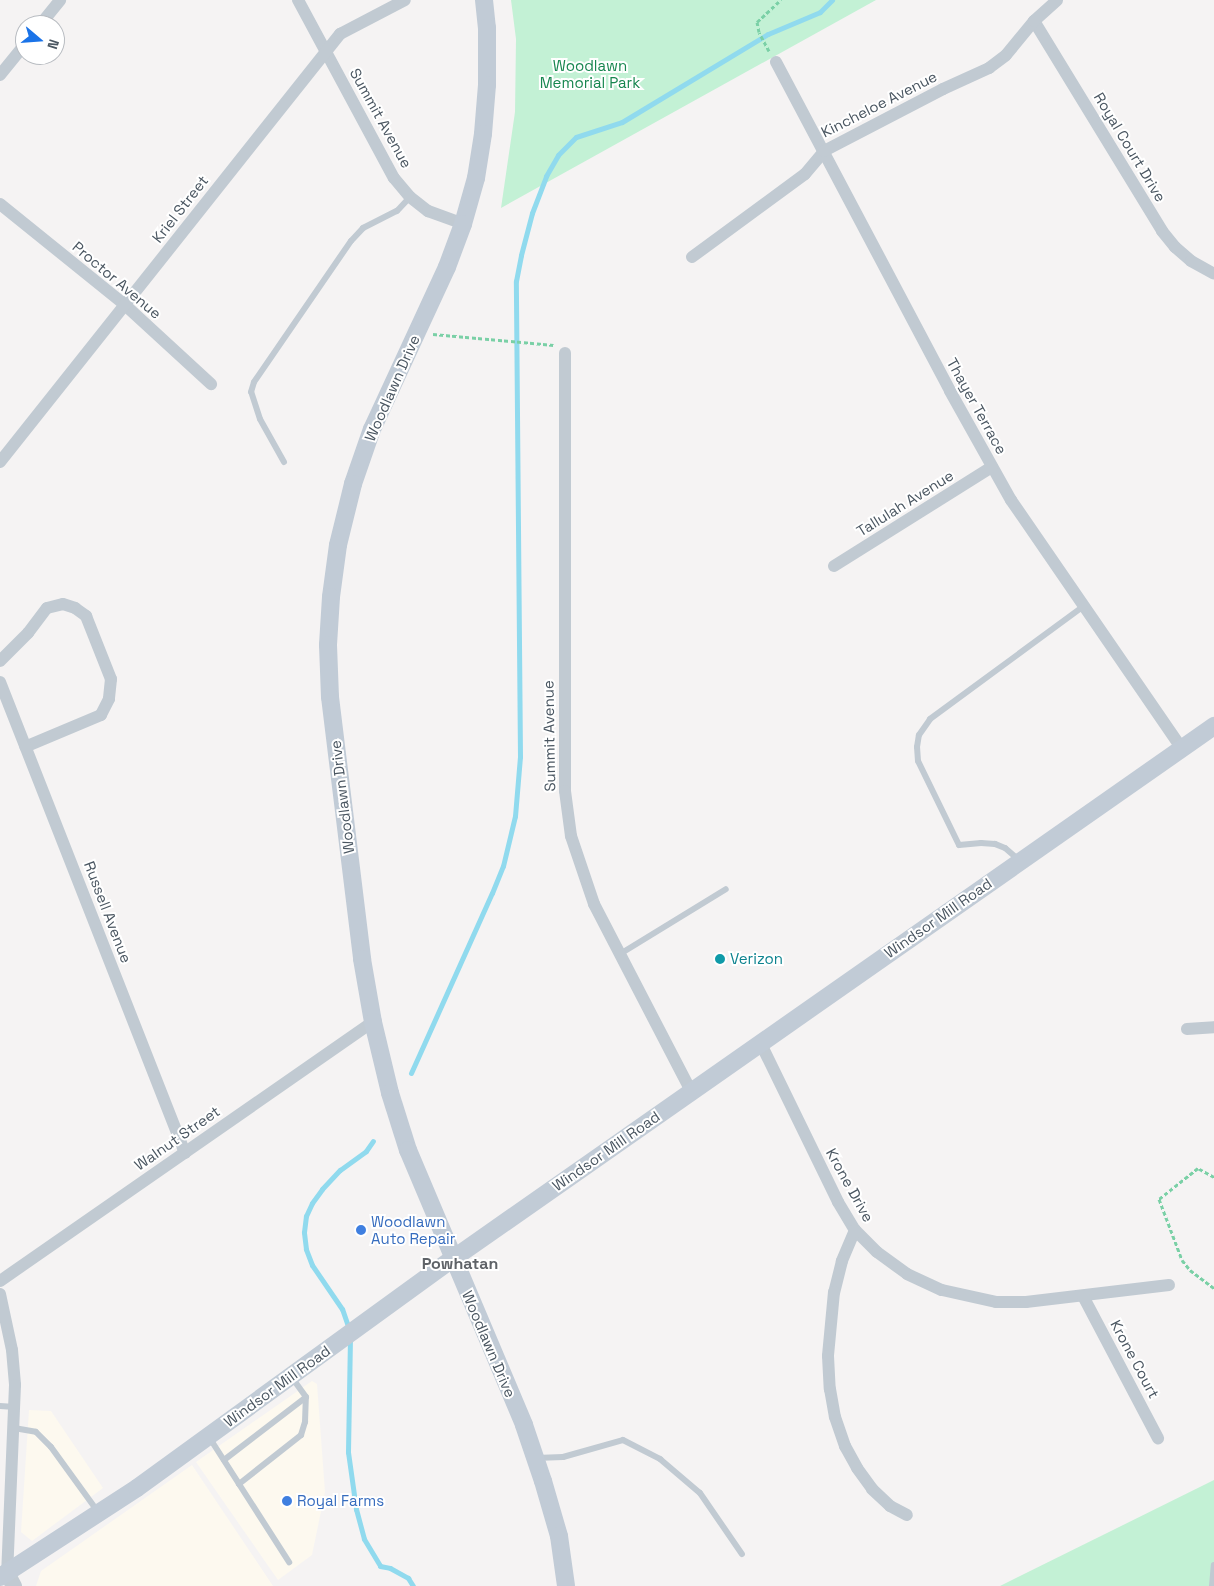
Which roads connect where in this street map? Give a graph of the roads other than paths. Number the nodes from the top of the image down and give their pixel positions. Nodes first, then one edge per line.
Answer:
1 (60, 0) edge
2 (298, 0) edge
3 (405, 0) edge
4 (484, 0) edge
5 (1057, 0) edge
6 (48, 15) edge
7 (1034, 21) junction
8 (325, 52) junction
9 (15, 56) edge
10 (772, 56) road end
11 (0, 75) edge
12 (824, 151) junction
13 (410, 197) junction
14 (0, 204) edge
15 (463, 224) junction
16 (692, 257) dead end
17 (1214, 274) edge
18 (125, 305) junction
19 (564, 353) road end
20 (211, 384) dead end
21 (0, 462) edge
22 (284, 462) dead end
23 (992, 468) junction
24 (834, 566) dead end
25 (1084, 606) junction
26 (0, 661) edge
27 (0, 682) edge
28 (1214, 726) edge
29 (26, 747) junction
30 (1181, 748) junction
31 (1020, 860) junction
32 (726, 889) dead end
33 (620, 954) junction
34 (373, 1022) junction
35 (1214, 1027) edge
36 (1187, 1029) dead end
37 (760, 1042) junction
38 (691, 1091) junction
39 (185, 1153) junction
40 (855, 1230) junction
41 (454, 1258) junction
42 (0, 1281) edge
43 (1169, 1284) dead end
44 (0, 1294) edge
45 (1083, 1296) junction
46 (291, 1376) junction
47 (306, 1397) junction
48 (0, 1406) edge
49 (15, 1406) junction
50 (14, 1428) junction
51 (209, 1436) junction
52 (1158, 1438) dead end
53 (535, 1458) junction
54 (224, 1460) junction
55 (239, 1484) junction
56 (98, 1513) junction
57 (907, 1515) dead end
58 (742, 1554) dead end
59 (289, 1562) dead end
60 (1214, 1565) edge
61 (5, 1577) edge
62 (566, 1586) edge
63 (1212, 1586) edge

1 - 6 street
2 - 8 street, Summit Avenue
3 - 8 street, Kriel Street
4 - 15 main road, Woodlawn Drive
5 - 7 street, Kincheloe Avenue
7 - 12 street, Kincheloe Avenue
7 - 17 street, Royal Court Drive
8 - 13 street, Summit Avenue
8 - 18 street, Kriel Street
9 - 11 street
10 - 12 street, Thayer Terrace
12 - 16 street, Kincheloe Avenue
12 - 23 street, Thayer Terrace
13 - 15 street, Summit Avenue
13 - 22 lane
14 - 18 street, Proctor Avenue
15 - 34 main road, Woodlawn Drive
18 - 20 street, Proctor Avenue
18 - 21 street, Kriel Street
19 - 33 street, Summit Avenue
23 - 24 street, Tallulah Avenue
23 - 25 street, Thayer Terrace
25 - 30 street, Thayer Terrace
25 - 31 lane
26 - 29 street
27 - 29 street, Russell Avenue
28 - 30 main road, Windsor Mill Road
29 - 39 street, Russell Avenue
30 - 31 main road, Windsor Mill Road
31 - 37 main road, Windsor Mill Road
32 - 33 lane
33 - 38 street, Summit Avenue
34 - 39 street, Walnut Street
34 - 41 main road, Woodlawn Drive
35 - 36 street
37 - 38 main road, Windsor Mill Road
37 - 40 street, Krone Drive
38 - 41 main road, Windsor Mill Road
39 - 42 street, Walnut Street
40 - 45 street, Krone Drive
40 - 57 street
41 - 46 main road, Windsor Mill Road
41 - 53 main road, Woodlawn Drive
43 - 45 street, Krone Drive
44 - 49 street
45 - 52 street, Krone Court
46 - 47 lane
46 - 51 main road, Windsor Mill Road
47 - 54 lane
47 - 55 lane
48 - 49 lane
49 - 50 street
50 - 56 lane
50 - 61 street
51 - 54 lane
51 - 56 main road, Windsor Mill Road
53 - 58 lane
53 - 62 main road, Woodlawn Drive
54 - 55 lane
55 - 59 lane
56 - 61 main road, Windsor Mill Road
60 - 63 lane

